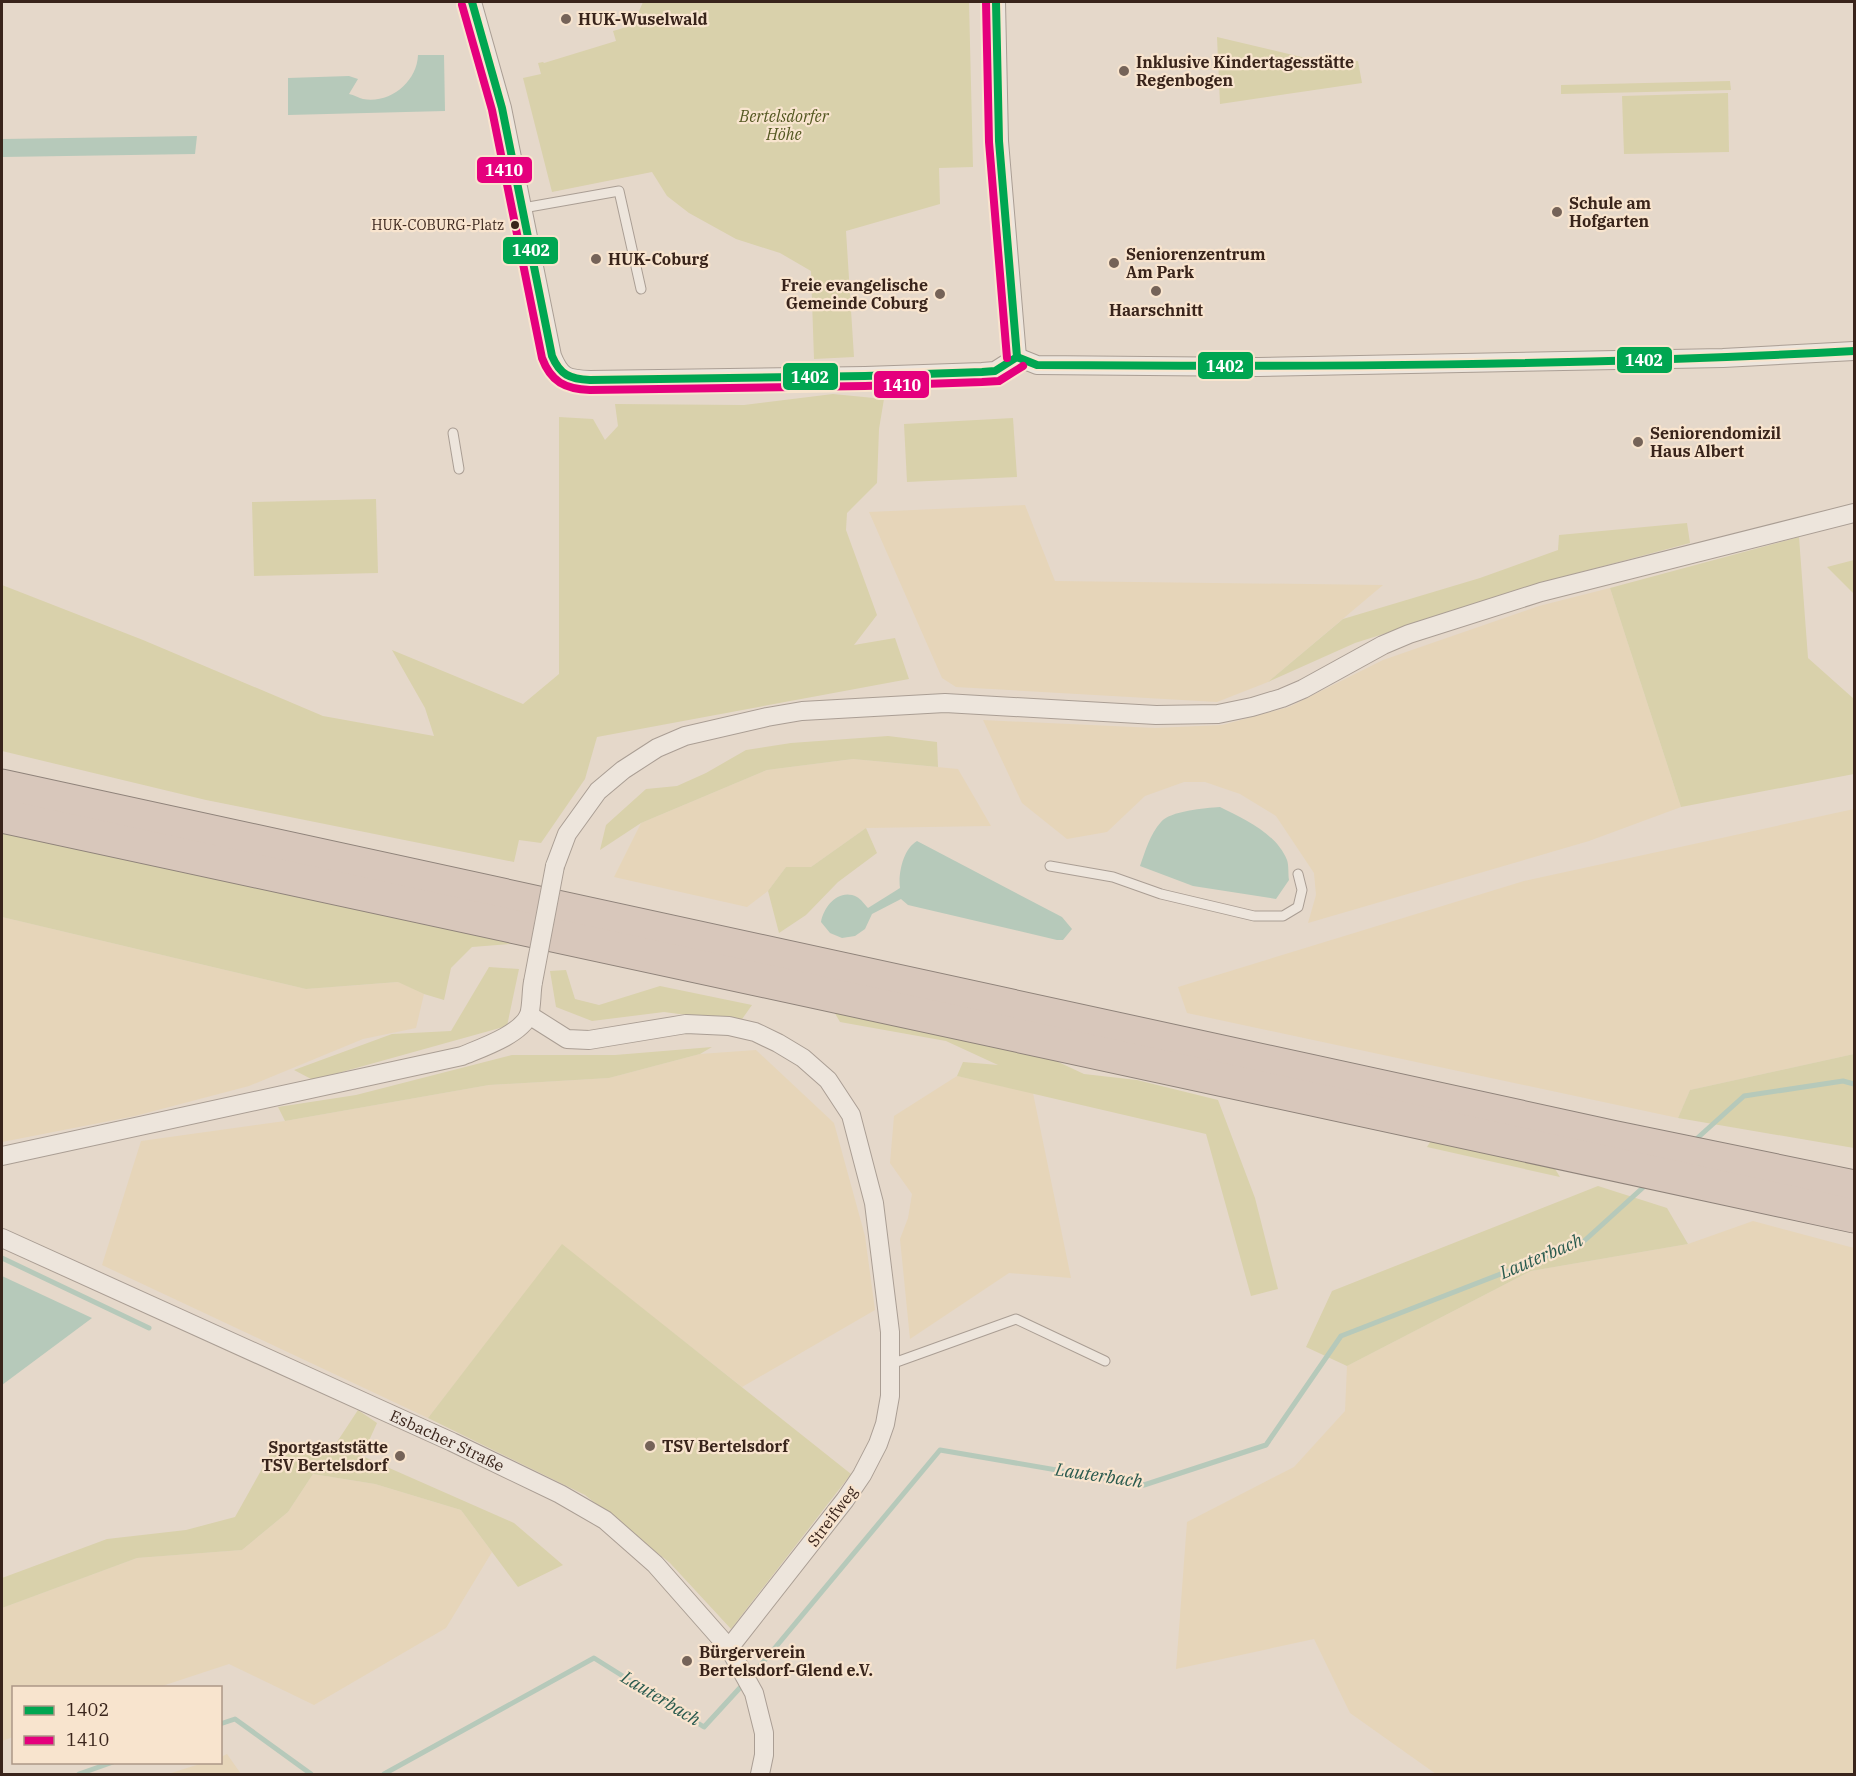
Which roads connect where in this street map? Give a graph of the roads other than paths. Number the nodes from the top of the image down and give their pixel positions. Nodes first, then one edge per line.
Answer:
1 (472, 2) edge
2 (996, 2) edge
3 (523, 208) junction
4 (641, 289) dead end
5 (1854, 351) edge
6 (1017, 357) junction
7 (453, 433) dead end
8 (459, 469) dead end
9 (1854, 513) edge
10 (2, 786) edge
11 (2, 816) edge
12 (1050, 866) dead end
13 (1298, 874) dead end
14 (529, 1015) junction
15 (1601, 1148) junction
16 (2, 1156) edge
17 (1721, 1173) junction
18 (1854, 1187) edge
19 (1854, 1216) edge
20 (2, 1238) edge
21 (1104, 1361) dead end
22 (891, 1364) junction
23 (729, 1648) junction
24 (760, 1774) edge

1 - 3 street
2 - 6 street
3 - 4 lane
3 - 6 street
5 - 6 street
7 - 8 lane
9 - 14 street, bridge
10 - 15 highway
11 - 15 highway
12 - 13 lane
14 - 16 street
14 - 22 street, Streifweg
15 - 17 highway
17 - 18 highway
17 - 19 highway
20 - 23 street, Esbacher Straße
21 - 22 lane
22 - 23 street, Streifweg
23 - 24 street, Esbacher Straße

